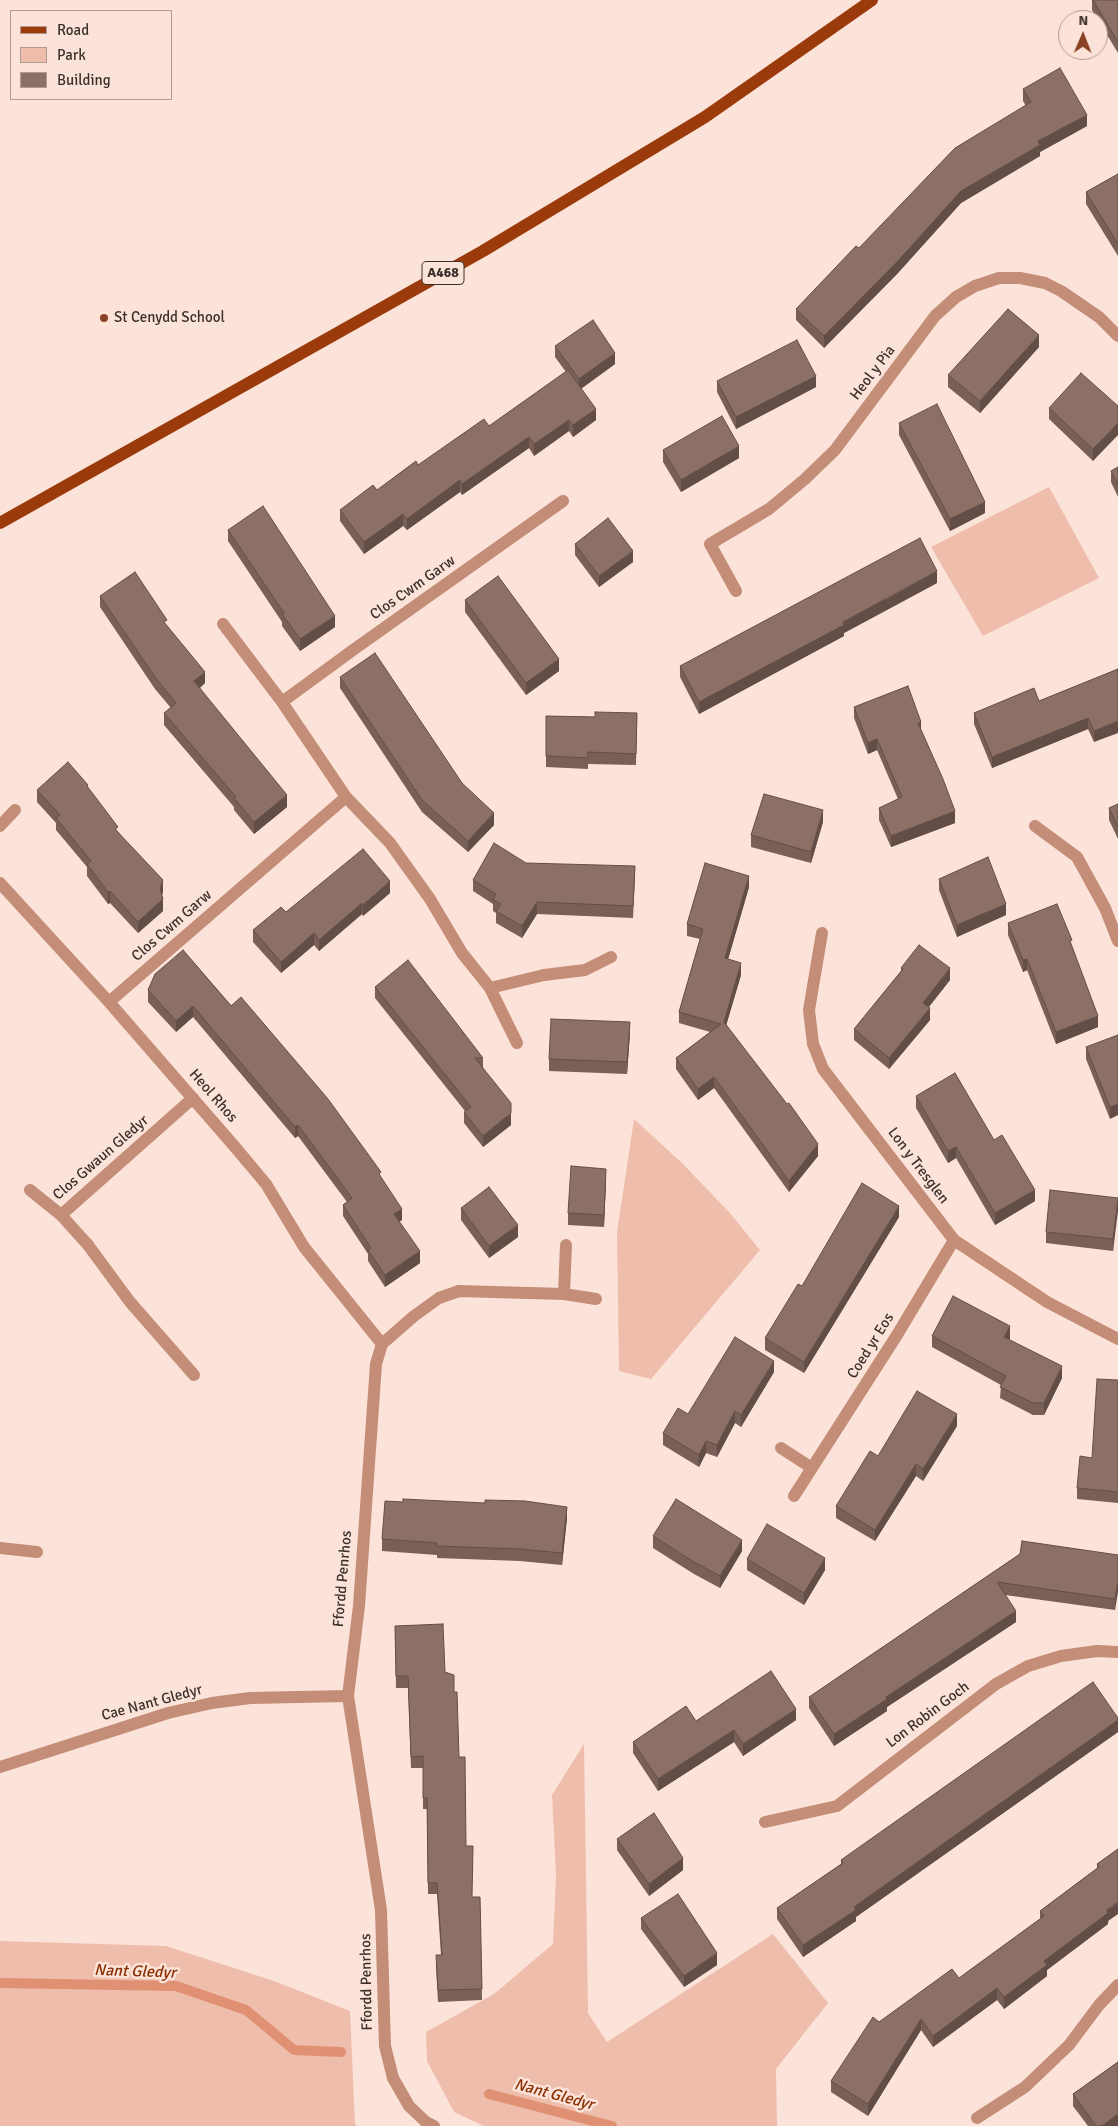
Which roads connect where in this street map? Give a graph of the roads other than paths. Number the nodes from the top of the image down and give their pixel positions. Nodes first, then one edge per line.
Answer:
1 (872, 0) edge
2 (1118, 336) edge
3 (563, 501) dead end
4 (0, 523) edge
5 (736, 592) dead end
6 (223, 624) dead end
7 (282, 702) junction
8 (346, 797) junction
9 (15, 810) dead end
10 (0, 826) edge
11 (1035, 826) dead end
12 (0, 883) edge
13 (822, 933) dead end
14 (1118, 941) edge
15 (611, 957) dead end
16 (490, 988) junction
17 (110, 1002) junction
18 (517, 1043) dead end
19 (193, 1098) junction
20 (30, 1190) dead end
21 (60, 1215) junction
22 (954, 1240) junction
23 (566, 1245) dead end
24 (564, 1294) junction
25 (596, 1299) dead end
26 (1118, 1339) edge
27 (382, 1344) junction
28 (194, 1375) dead end
29 (781, 1448) dead end
30 (812, 1468) junction
31 (794, 1496) dead end
32 (0, 1548) edge
33 (37, 1552) dead end
34 (1118, 1652) edge
35 (348, 1696) junction
36 (1, 1763) edge
37 (765, 1822) dead end
38 (1118, 1985) edge
39 (977, 2118) dead end
40 (434, 2126) edge

1 - 4 main road, A468
2 - 5 street, Heol y Pia
3 - 7 street, Clos Cwm Garw
6 - 7 street
7 - 8 street
8 - 16 street
8 - 17 street, Clos Cwm Garw
9 - 10 street
11 - 14 street
12 - 17 street, Heol Rhos
13 - 22 street, Lon y Tresglen
15 - 16 street
16 - 18 street
17 - 19 street, Heol Rhos
19 - 21 street, Clos Gwaun Gledyr
19 - 27 street, Heol Rhos
20 - 21 street
21 - 28 street, Clos Gwaun Gledyr
22 - 26 street, Lon y Tresglen
22 - 30 street, Coed yr Eos
23 - 24 street
24 - 25 street
24 - 27 street
27 - 35 street, Ffordd Penrhos
29 - 30 street
30 - 31 street, Coed yr Eos
32 - 33 street
34 - 37 street, Lon Robin Goch
35 - 36 street, Cae Nant Gledyr
35 - 40 street, Ffordd Penrhos
38 - 39 street

